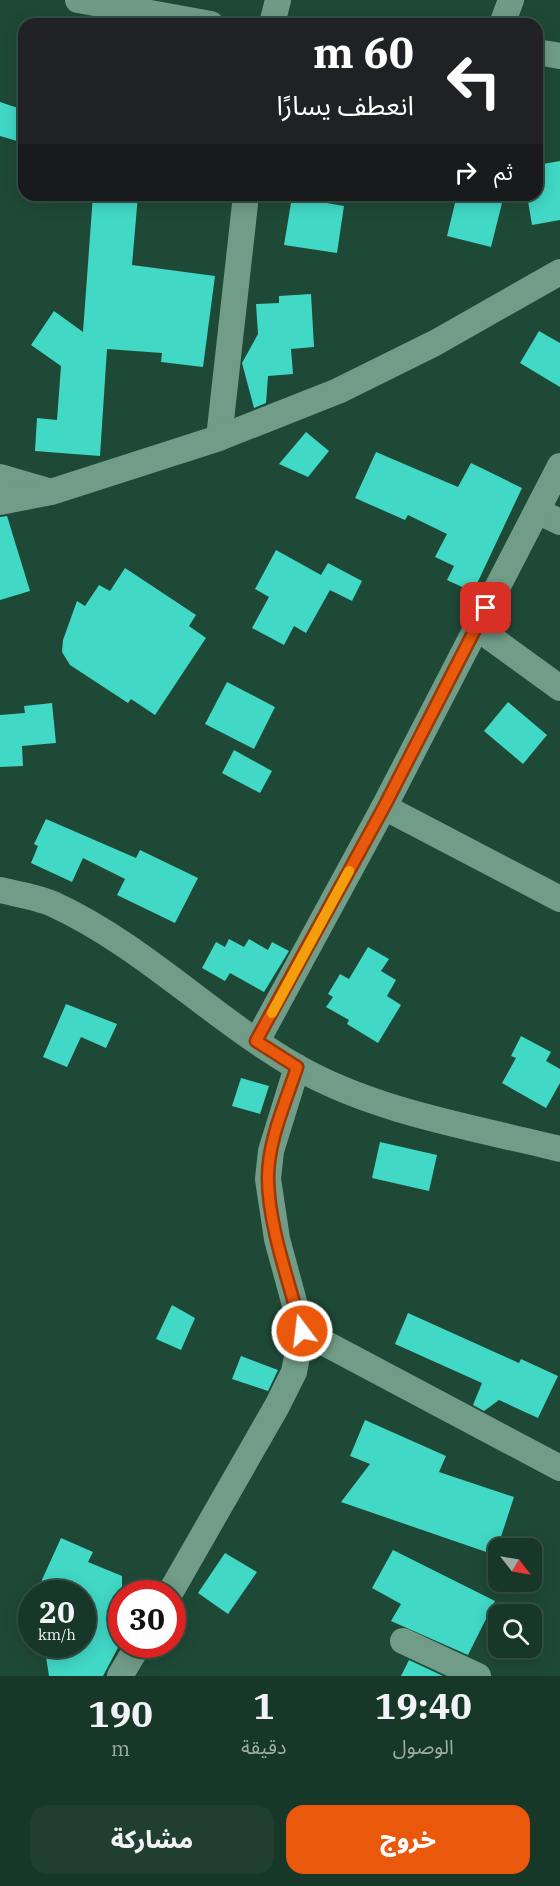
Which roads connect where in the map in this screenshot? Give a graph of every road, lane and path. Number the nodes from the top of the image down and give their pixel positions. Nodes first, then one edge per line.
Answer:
1 (78, 0) edge
2 (278, 0) edge
3 (510, 0) edge
4 (178, 18) edge
5 (274, 18) edge
6 (504, 18) edge
7 (543, 53) edge
8 (560, 56) edge
9 (245, 201) edge
10 (560, 272) edge
11 (219, 438) junction
12 (560, 466) edge
13 (0, 477) edge
14 (51, 492) junction
15 (0, 502) edge
16 (537, 511) junction
17 (560, 522) edge
18 (476, 627) junction
19 (560, 688) edge
20 (384, 807) junction
21 (0, 890) edge
22 (560, 899) edge
23 (256, 1041) junction
24 (297, 1067) junction
25 (560, 1149) edge
26 (302, 1331) junction
27 (560, 1468) edge
28 (177, 1580) edge
29 (403, 1641) dead end
30 (131, 1658) edge
31 (120, 1676) edge
32 (478, 1676) edge

1 - 4 street
2 - 5 street
3 - 6 street
7 - 8 street
9 - 11 street
10 - 11 street
11 - 14 street
12 - 16 street
13 - 14 street
14 - 15 street
16 - 17 street
16 - 18 street
18 - 19 street
18 - 20 street
20 - 22 street
20 - 23 street
21 - 23 street
23 - 24 street
24 - 25 street
24 - 26 street
26 - 27 street
26 - 28 street
29 - 32 street
30 - 31 street

